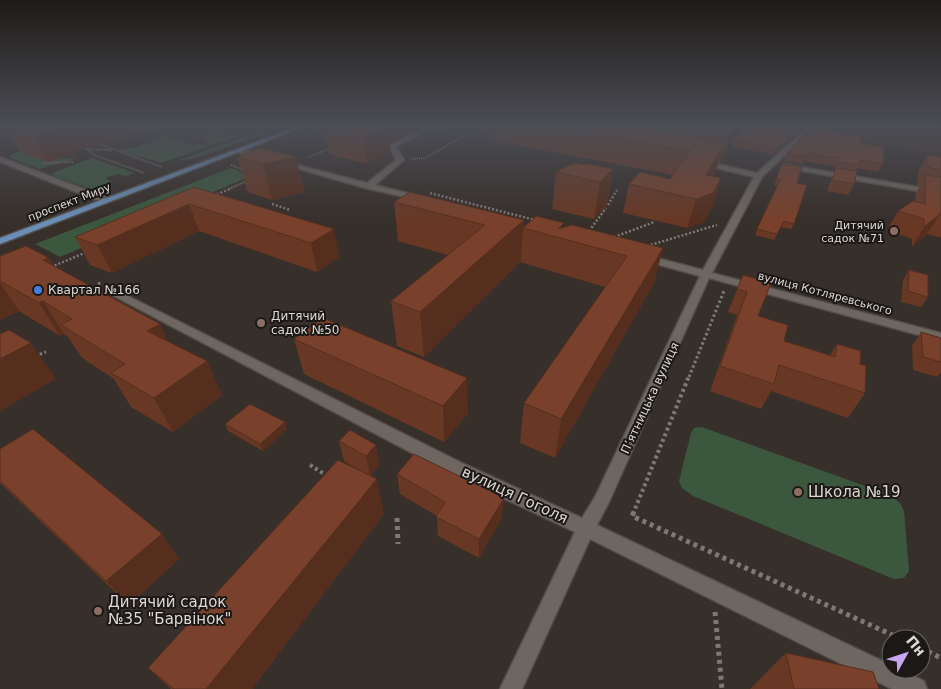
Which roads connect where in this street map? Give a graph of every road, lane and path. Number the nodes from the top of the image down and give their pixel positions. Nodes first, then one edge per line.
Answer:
1 (100, 157) edge
2 (132, 157) edge
3 (222, 157) edge
4 (261, 157) edge
5 (309, 157) edge
6 (398, 157) edge
7 (426, 157) edge
8 (778, 157) edge
9 (304, 159) dead end
10 (0, 160) edge
11 (400, 160) junction
12 (692, 160) edge
13 (772, 163) junction
14 (231, 165) dead end
15 (162, 167) dead end
16 (249, 172) edge
17 (144, 173) dead end
18 (759, 176) junction
19 (250, 180) edge
20 (368, 186) junction
21 (617, 190) dead end
22 (941, 193) edge
23 (205, 199) edge
24 (107, 201) junction
25 (432, 202) edge
26 (272, 204) dead end
27 (290, 210) dead end
28 (658, 214) edge
29 (735, 219) junction
30 (587, 234) edge
31 (608, 239) edge
32 (3, 240) edge
33 (89, 251) edge
34 (639, 252) joint
35 (50, 268) edge
36 (706, 274) junction
37 (102, 282) dead end
38 (98, 284) dead end
39 (724, 290) dead end
40 (118, 295) dead end
41 (941, 336) edge
42 (46, 352) dead end
43 (30, 359) dead end
44 (310, 465) dead end
45 (335, 481) edge
46 (397, 518) dead end
47 (586, 528) junction
48 (398, 544) dead end
49 (715, 612) dead end
50 (881, 630) edge
51 (511, 689) edge
52 (722, 689) edge
53 (916, 689) edge

1 - 17 path
2 - 15 path
3 - 24 main road, проспект Миру
4 - 20 street
5 - 9 path
6 - 11 street
7 - 11 path
8 - 13 street, Пʼятницька вулиця
10 - 24 street
11 - 20 street
12 - 18 street
13 - 18 street, Пʼятницька вулиця
13 - 22 street
14 - 16 path
18 - 29 street, Пʼятницька вулиця
19 - 23 path
20 - 25 street
21 - 30 path
24 - 32 main road, проспект Миру
26 - 27 path
28 - 31 path
29 - 34 path
29 - 36 street, Пʼятницька вулиця
33 - 35 path
34 - 36 street, вулиця Котляревського
36 - 41 street, вулиця Котляревського
36 - 47 street, Пʼятницька вулиця
37 - 38 path
39 - 50 path
40 - 47 street, вулиця Гоголя
42 - 43 path
44 - 45 path
46 - 48 path
47 - 51 street, Пʼятницька вулиця
47 - 53 street, вулиця Гоголя
49 - 52 path

